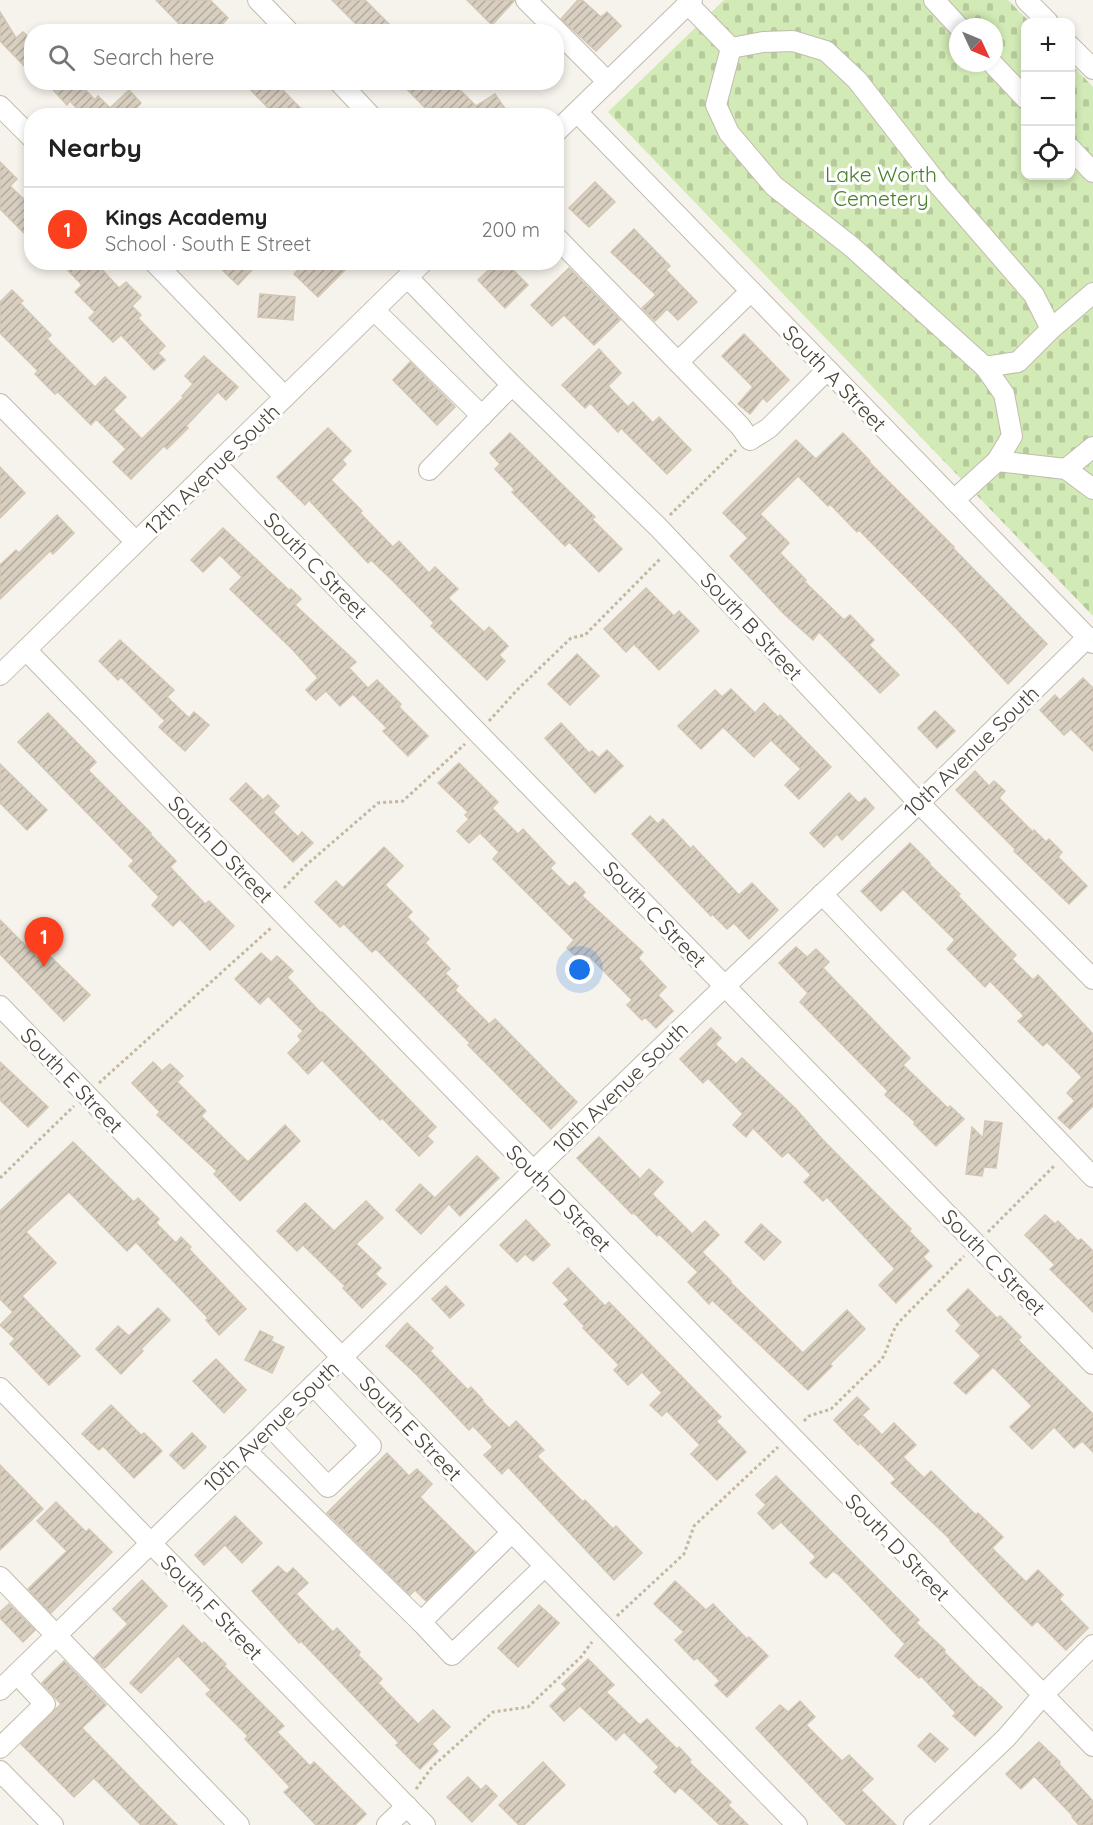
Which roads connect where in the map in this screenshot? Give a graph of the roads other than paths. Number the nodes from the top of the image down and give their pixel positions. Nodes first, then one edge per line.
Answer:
1 (258, 0) edge
2 (526, 0) edge
3 (934, 0) edge
4 (1026, 0) edge
5 (690, 2) edge
6 (951, 18) edge
7 (1044, 18) edge
8 (281, 24) edge
9 (550, 24) edge
10 (564, 38) edge
11 (732, 48) junction
12 (1075, 50) edge
13 (1093, 69) edge
14 (1000, 72) edge
15 (608, 82) junction
16 (347, 90) edge
17 (1021, 94) edge
18 (0, 106) edge
19 (363, 108) edge
20 (577, 112) junction
21 (564, 124) edge
22 (24, 130) edge
23 (1075, 152) edge
24 (1093, 172) edge
25 (564, 245) edge
26 (161, 270) edge
27 (416, 270) edge
28 (408, 278) junction
29 (751, 291) junction
30 (1093, 293) edge
31 (374, 310) junction
32 (1051, 329) junction
33 (678, 362) junction
34 (985, 367) junction
35 (827, 370) junction
36 (512, 385) junction
37 (285, 397) junction
38 (0, 404) edge
39 (482, 416) junction
40 (1093, 447) edge
41 (997, 461) junction
42 (216, 464) junction
43 (1066, 469) junction
44 (429, 470) dead end
45 (1093, 489) edge
46 (954, 500) junction
47 (136, 542) junction
48 (1090, 640) edge
49 (26, 650) junction
50 (0, 675) edge
51 (919, 803) junction
52 (822, 894) junction
53 (1093, 979) edge
54 (725, 986) junction
55 (0, 1006) edge
56 (533, 1171) junction
57 (1093, 1177) edge
58 (342, 1357) junction
59 (1093, 1364) edge
60 (313, 1385) junction
61 (0, 1388) edge
62 (271, 1427) junction
63 (246, 1451) junction
64 (512, 1532) junction
65 (151, 1543) junction
66 (545, 1566) junction
67 (0, 1577) edge
68 (421, 1622) junction
69 (56, 1636) junction
70 (1093, 1645) edge
71 (17, 1674) junction
72 (0, 1690) edge
73 (1043, 1695) junction
74 (1093, 1746) edge
75 (0, 1748) edge
76 (0, 1771) edge
77 (409, 1800) junction
78 (53, 1825) edge
79 (239, 1825) edge
80 (387, 1825) edge
81 (425, 1825) edge
82 (797, 1825) edge
83 (914, 1825) edge

1 - 8 street
2 - 9 street
3 - 6 street
4 - 7 street
5 - 11 street
5 - 15 street
10 - 15 street
11 - 32 street
11 - 34 street
12 - 13 street
14 - 17 street
15 - 20 street
16 - 19 street
18 - 22 street
20 - 21 street
20 - 29 street, South A Street
23 - 24 street
25 - 33 street
26 - 37 street
27 - 28 street, 12th Avenue South
28 - 31 street, 12th Avenue South
28 - 36 street, South B Street
29 - 33 street
29 - 35 street, South A Street
30 - 32 street
31 - 37 street, 12th Avenue South
31 - 39 street
32 - 34 street
33 - 35 street
34 - 41 street
35 - 46 street, South A Street
36 - 39 street
36 - 51 street, South B Street
37 - 42 street, 12th Avenue South
38 - 47 street
39 - 44 street
40 - 43 street
41 - 43 street
41 - 46 street
42 - 47 street, 12th Avenue South
42 - 54 street, South C Street
43 - 45 street
46 - 48 street, South A Street
47 - 49 street, 12th Avenue South
48 - 51 street, 10th Avenue South
49 - 50 street, 12th Avenue South
49 - 56 street, South D Street
51 - 52 street, 10th Avenue South
51 - 53 street, South B Street
52 - 54 street, 10th Avenue South
52 - 57 street
54 - 56 street, 10th Avenue South
54 - 59 street, South C Street
55 - 58 street, South E Street
56 - 58 street, 10th Avenue South
56 - 73 street, South D Street
58 - 60 street, 10th Avenue South
58 - 64 street, South E Street
60 - 62 street, 10th Avenue South
60 - 62 street
61 - 65 street, South F Street
62 - 63 street, 10th Avenue South
63 - 65 street, 10th Avenue South
63 - 68 street
64 - 66 street, South E Street
64 - 68 street
65 - 69 street, 10th Avenue South
65 - 77 street, South F Street
66 - 68 street
66 - 82 street, South E Street
67 - 69 street
69 - 71 street, 10th Avenue South
69 - 79 street
70 - 73 street
71 - 72 street, 10th Avenue South
71 - 75 street
73 - 74 street, South D Street
73 - 83 street
76 - 78 street
77 - 80 street
77 - 81 street, South F Street

